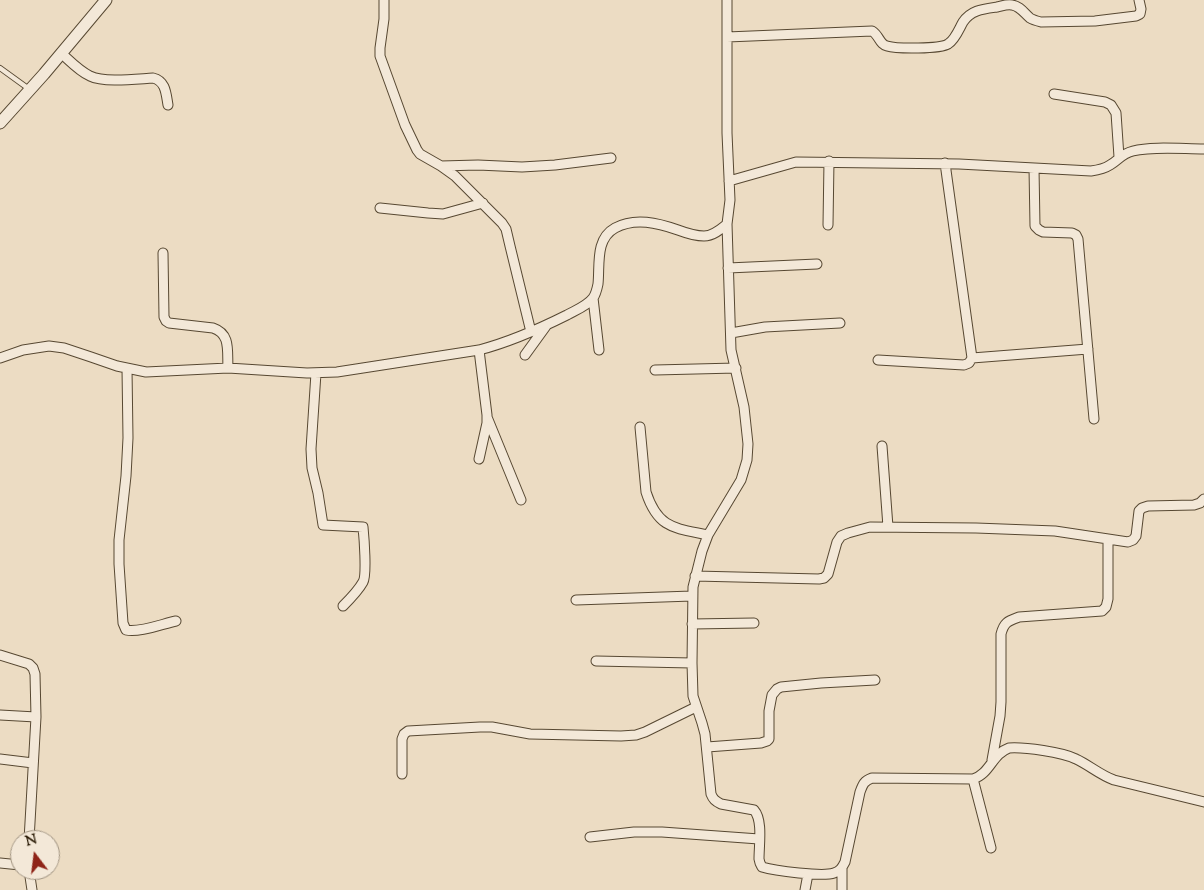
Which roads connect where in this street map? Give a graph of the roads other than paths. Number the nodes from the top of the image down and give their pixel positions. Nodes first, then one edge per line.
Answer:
1 (106, 0) edge
2 (384, 0) edge
3 (727, 0) edge
4 (1139, 0) edge
5 (727, 36) junction
6 (62, 53) junction
7 (0, 68) edge
8 (30, 90) junction
9 (1054, 94) dead end
10 (168, 105) dead end
11 (0, 123) edge
12 (1204, 149) edge
13 (611, 158) dead end
14 (1119, 158) junction
15 (829, 161) junction
16 (944, 164) junction
17 (441, 166) junction
18 (1034, 168) junction
19 (729, 181) junction
20 (483, 203) junction
21 (380, 208) dead end
22 (727, 224) junction
23 (828, 225) dead end
24 (163, 253) dead end
25 (817, 264) dead end
26 (728, 268) junction
27 (593, 298) junction
28 (840, 323) dead end
29 (546, 326) junction
30 (531, 332) junction
31 (731, 332) junction
32 (1088, 349) junction
33 (479, 350) junction
34 (599, 350) dead end
35 (525, 354) dead end
36 (0, 358) edge
37 (972, 358) junction
38 (878, 360) dead end
39 (228, 368) junction
40 (736, 368) junction
41 (127, 369) junction
42 (655, 370) dead end
43 (316, 372) junction
44 (487, 415) junction
45 (1094, 420) dead end
46 (640, 427) dead end
47 (882, 446) dead end
48 (479, 459) dead end
49 (1204, 499) edge
50 (521, 500) dead end
51 (888, 527) junction
52 (708, 535) junction
53 (1108, 539) junction
54 (695, 576) junction
55 (692, 596) junction
56 (576, 600) dead end
57 (343, 606) dead end
58 (176, 621) dead end
59 (692, 624) junction
60 (754, 624) dead end
61 (0, 655) edge
62 (596, 662) dead end
63 (692, 663) junction
64 (875, 680) dead end
65 (696, 707) junction
66 (0, 715) edge
67 (36, 717) junction
68 (707, 748) junction
69 (0, 759) edge
70 (991, 762) junction
71 (33, 763) junction
72 (402, 774) dead end
73 (973, 779) junction
74 (1204, 802) edge
75 (30, 830) edge
76 (590, 837) dead end
77 (759, 839) junction
78 (991, 848) dead end
79 (842, 869) junction
80 (808, 874) junction
81 (805, 890) edge
82 (842, 890) edge

1 - 6 street
2 - 17 street
3 - 5 street
4 - 5 street
5 - 19 street
6 - 8 street
6 - 10 street
7 - 8 lane
8 - 11 street
9 - 14 street
12 - 14 street
13 - 17 street
14 - 18 street
15 - 16 street
15 - 19 street
15 - 23 street
16 - 18 street
16 - 37 street
17 - 20 street
18 - 32 street
19 - 22 street
20 - 21 street
20 - 30 street
22 - 26 street
22 - 27 street
24 - 39 street
25 - 26 street
26 - 31 street
27 - 29 street
27 - 34 street
28 - 31 street
29 - 30 street
29 - 35 street
30 - 33 street
31 - 40 street
32 - 37 street
32 - 45 street
33 - 43 street
33 - 44 street
36 - 41 street
37 - 38 street
39 - 41 street
39 - 43 street
40 - 42 street
40 - 52 street
41 - 58 street
43 - 57 street
44 - 48 street
44 - 50 street
46 - 52 street
47 - 51 street
49 - 53 street
51 - 53 street
51 - 54 street
52 - 54 street
53 - 70 street
54 - 55 street
55 - 56 street
55 - 59 street
59 - 60 street
59 - 63 street
61 - 67 street
62 - 63 street
63 - 65 street
64 - 68 street
65 - 68 street
65 - 72 street
66 - 67 street
67 - 71 street
68 - 77 street
69 - 71 street
70 - 73 street
70 - 74 street
71 - 75 street
73 - 78 street
73 - 79 street
76 - 77 street
77 - 80 street
79 - 80 street
79 - 82 street
80 - 81 street

